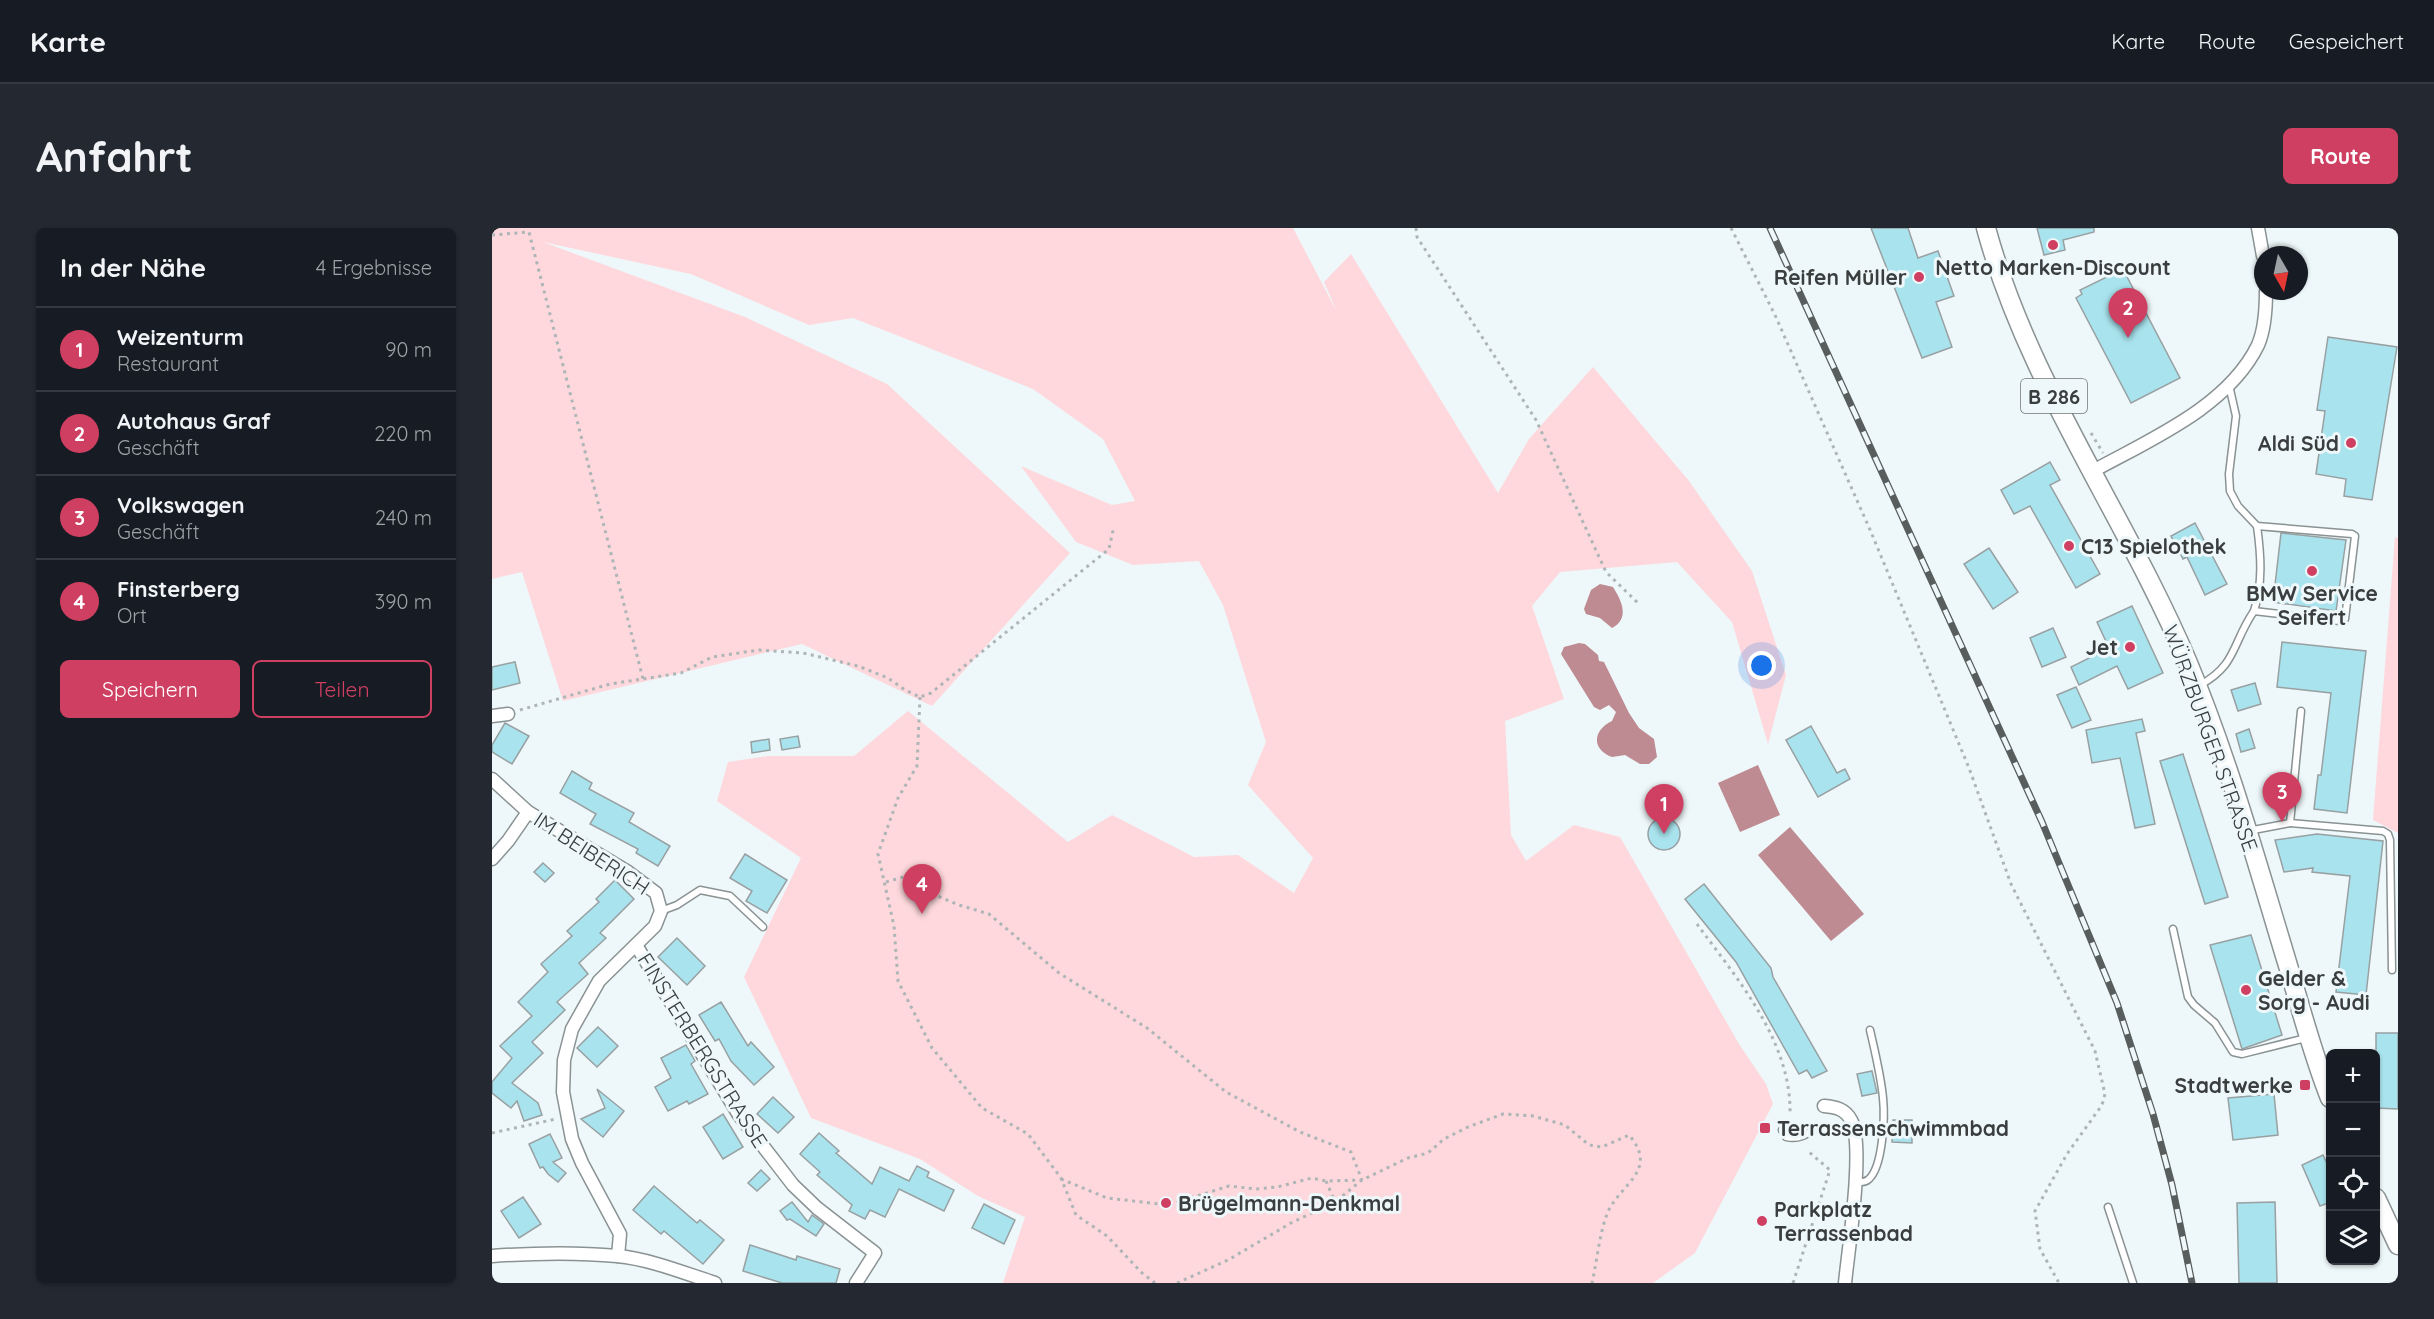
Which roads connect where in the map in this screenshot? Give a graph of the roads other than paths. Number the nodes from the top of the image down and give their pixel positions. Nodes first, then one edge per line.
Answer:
1 (1986, 228) edge
2 (2258, 228) edge
3 (2261, 246) edge
4 (2265, 300) edge
5 (2228, 385) junction
6 (2100, 467) junction
7 (2257, 526) junction
8 (2254, 611) junction
9 (2197, 687) junction
10 (2301, 711) dead end
11 (508, 714) road end
12 (492, 716) edge
13 (492, 779) edge
14 (528, 812) junction
15 (2290, 823) junction
16 (2247, 831) junction
17 (492, 859) edge
18 (661, 911) junction
19 (763, 927) dead end
20 (2173, 929) dead end
21 (636, 945) junction
22 (2392, 970) dead end
23 (1870, 1030) dead end
24 (2310, 1037) junction
25 (2326, 1083) edge
26 (1824, 1106) dead end
27 (1817, 1127) dead end
28 (1782, 1130) dead end
29 (1856, 1182) junction
30 (2380, 1206) edge
31 (2108, 1207) dead end
32 (2397, 1241) edge
33 (492, 1256) edge
34 (618, 1256) junction
35 (715, 1283) edge
36 (856, 1283) edge
37 (1845, 1283) edge
38 (2133, 1283) edge

1 - 6 main road, WÜRZBURGER STRASSE / B 286
2 - 3 street
4 - 5 street
5 - 6 street
5 - 7 lane
6 - 9 main road, WÜRZBURGER STRASSE / B 286
7 - 8 lane
7 - 8 lane
8 - 9 lane
9 - 16 main road, WÜRZBURGER STRASSE / B 286
10 - 15 lane
11 - 12 street
13 - 14 street, IM BEIBERICH
14 - 17 street
14 - 18 street, IM BEIBERICH
15 - 16 lane
15 - 22 lane
16 - 24 main road, WÜRZBURGER STRASSE / B 286
18 - 19 lane
18 - 21 street, IM BEIBERICH
20 - 24 lane
21 - 34 street, IM BEIBERICH
21 - 36 street, FINSTERBERGSTRASSE
23 - 29 lane
24 - 25 main road, WÜRZBURGER STRASSE / B 286
26 - 29 street
27 - 28 lane
29 - 37 street
30 - 32 main road
31 - 38 lane
33 - 34 street
34 - 35 street

